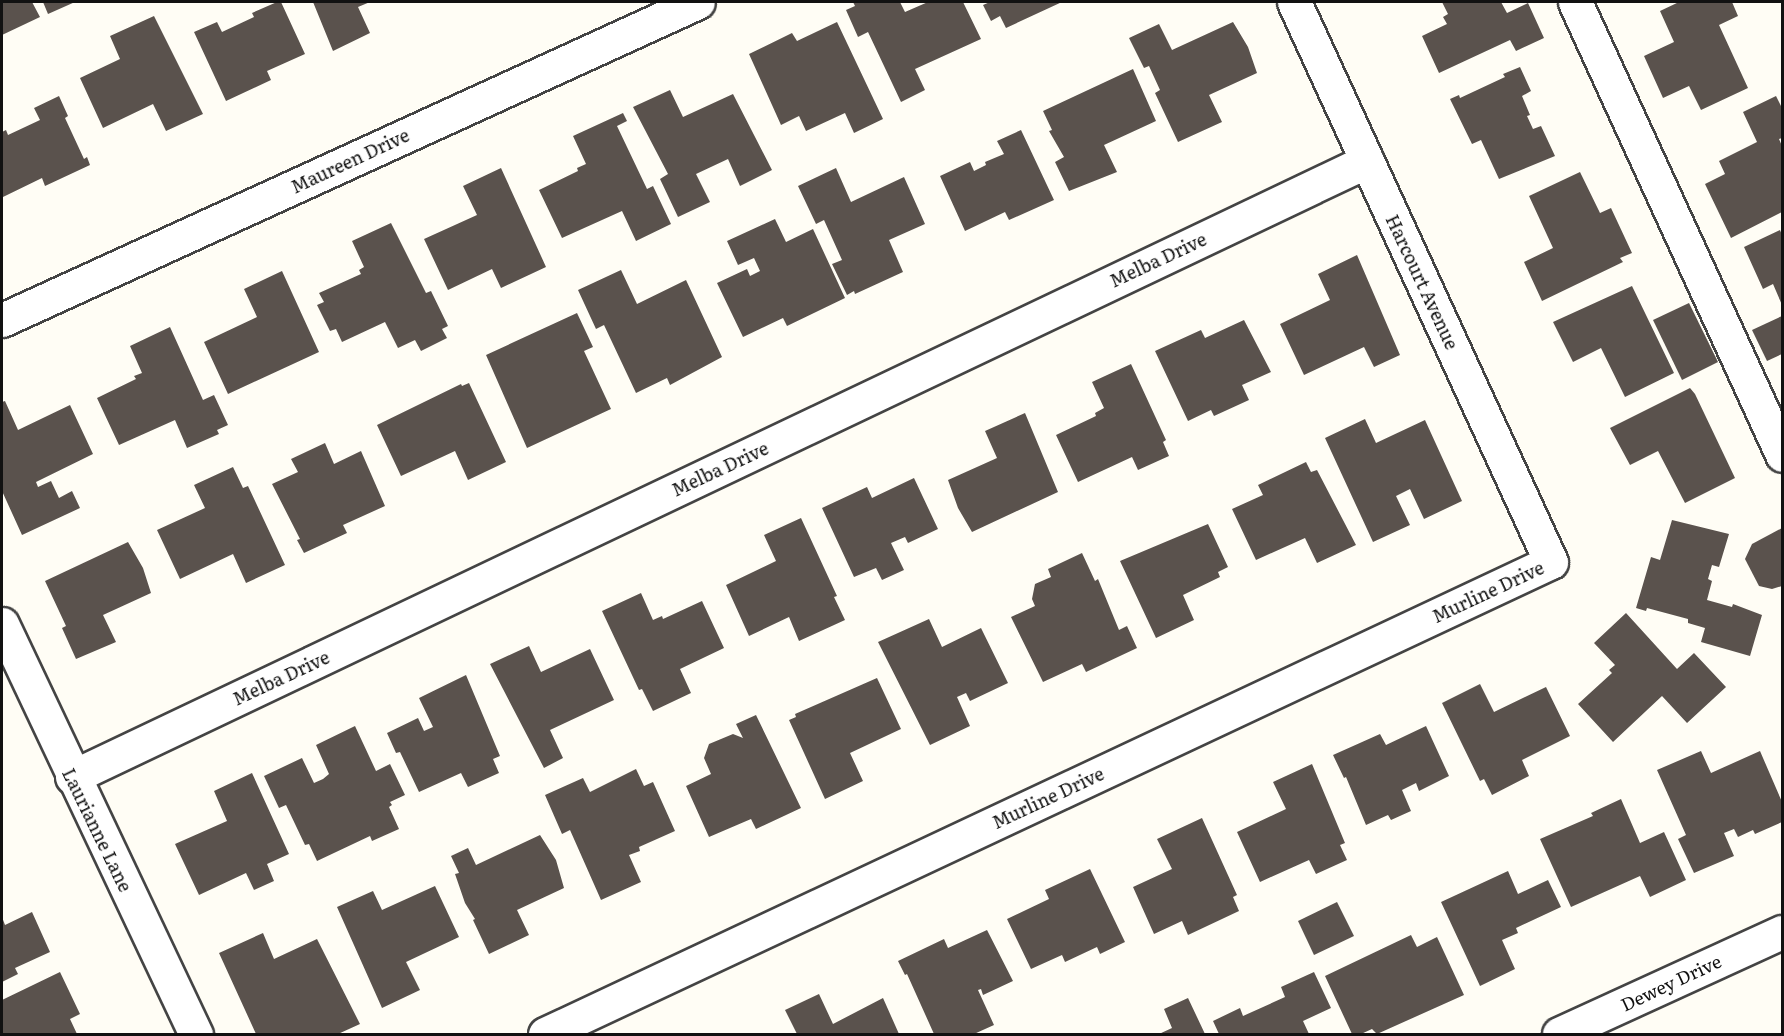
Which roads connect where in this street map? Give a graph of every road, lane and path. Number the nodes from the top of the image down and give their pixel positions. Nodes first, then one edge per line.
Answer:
1 (698, 2) edge
2 (1294, 2) edge
3 (1575, 2) edge
4 (1367, 161) junction
5 (2, 320) edge
6 (1782, 455) edge
7 (1551, 562) joint
8 (2, 624) edge
9 (72, 777) junction
10 (1782, 932) edge
11 (196, 1035) edge
12 (545, 1035) edge
13 (1559, 1035) edge

1 - 5 street, Maureen Drive
2 - 4 street, Harcourt Avenue
3 - 6 street
4 - 7 street, Harcourt Avenue
4 - 9 street, Melba Drive
7 - 12 street, Murline Drive
8 - 9 street, Laurianne Lane
9 - 11 street, Laurianne Lane
10 - 13 street, Dewey Drive

